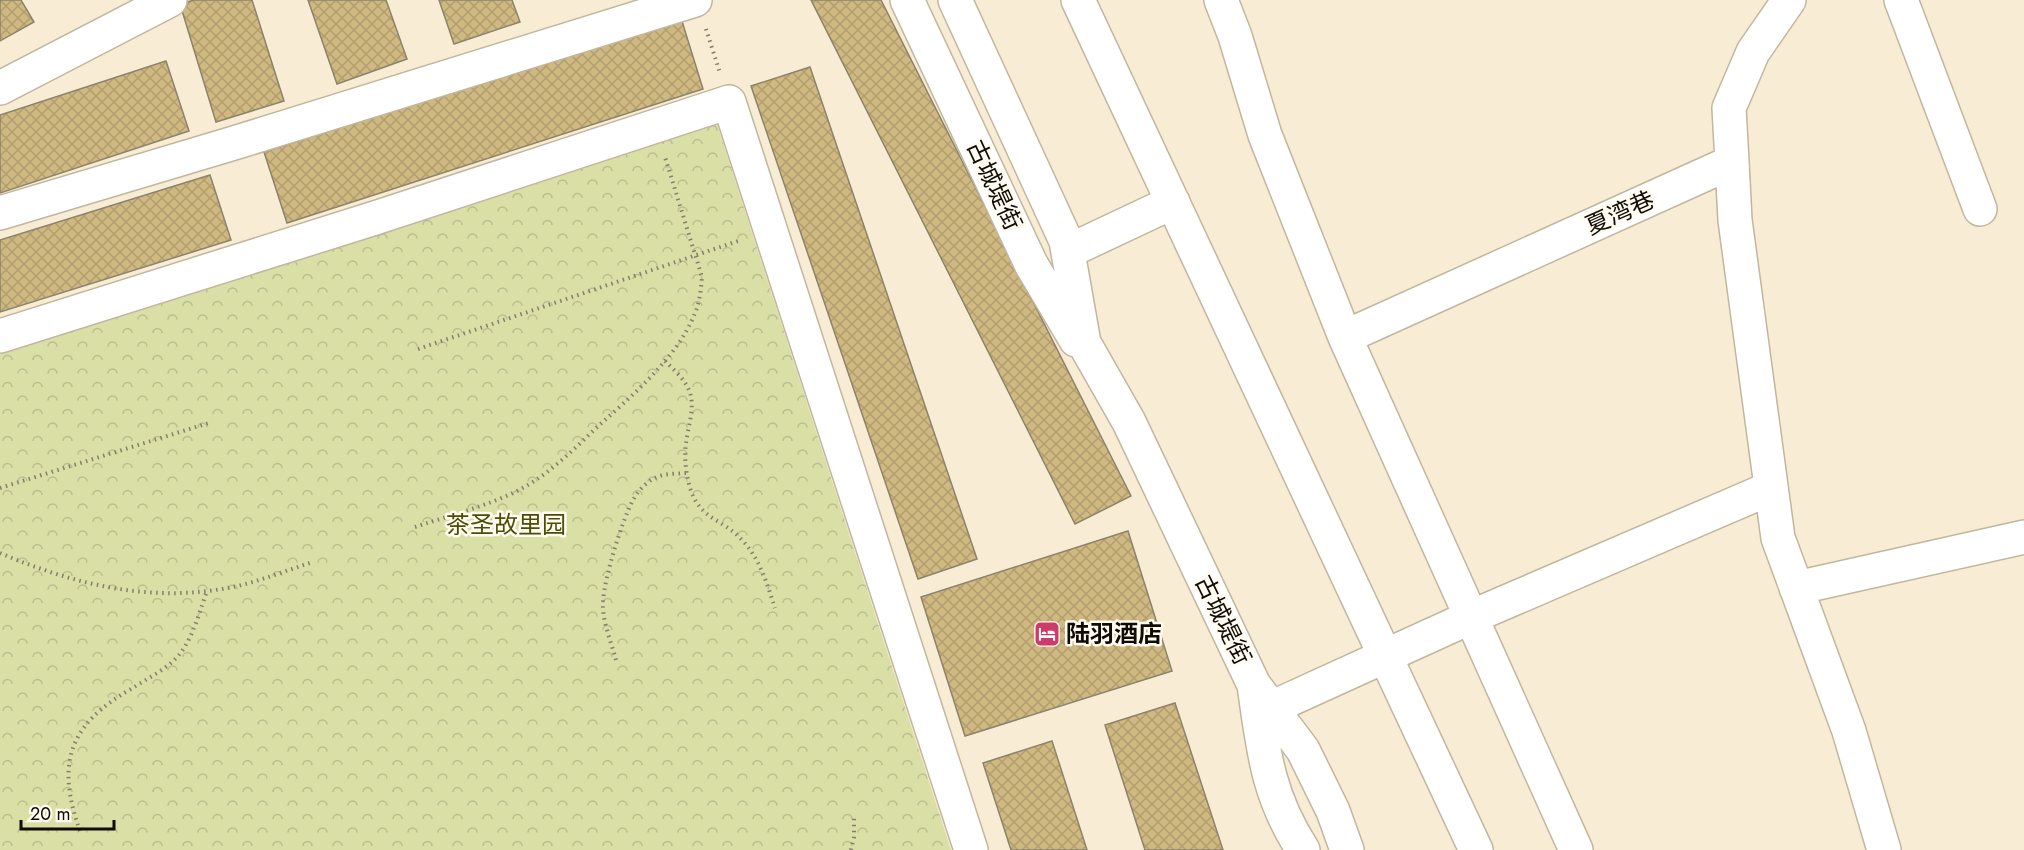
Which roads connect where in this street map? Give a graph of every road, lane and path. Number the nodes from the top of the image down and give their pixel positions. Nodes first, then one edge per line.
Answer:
1 (170, 0) edge
2 (907, 0) edge
3 (955, 0) edge
4 (1078, 0) edge
5 (1221, 0) edge
6 (1789, 0) edge
7 (1901, 0) edge
8 (700, 11) edge
9 (0, 88) edge
10 (729, 102) junction
11 (655, 127) junction
12 (1732, 162) junction
13 (1173, 202) junction
14 (1980, 209) dead end
15 (0, 213) edge
16 (770, 230) junction
17 (1069, 250) junction
18 (697, 255) junction
19 (0, 336) edge
20 (1345, 336) junction
21 (418, 349) dead end
22 (665, 361) junction
23 (1094, 362) junction
24 (212, 422) dead end
25 (687, 473) junction
26 (0, 488) edge
27 (1771, 488) junction
28 (416, 526) dead end
29 (2024, 537) edge
30 (0, 553) edge
31 (313, 562) dead end
32 (1796, 588) junction
33 (207, 591) junction
34 (775, 608) dead end
35 (1471, 617) junction
36 (1387, 656) junction
37 (616, 660) dead end
38 (1263, 697) junction
39 (854, 816) dead end
40 (80, 831) dead end
41 (851, 850) edge
42 (971, 850) edge
43 (1303, 850) edge
44 (1347, 850) edge
45 (1476, 850) edge
46 (1576, 850) edge
47 (1884, 850) edge

1 - 9 lane
2 - 23 lane, 古城堤街
3 - 17 lane, 古城堤街
4 - 13 lane
5 - 20 lane
6 - 12 lane
7 - 14 lane
8 - 10 path
8 - 15 lane
10 - 11 lane
10 - 16 lane
11 - 18 path
11 - 19 lane
12 - 20 lane, 夏湾巷
12 - 27 lane
13 - 17 lane
13 - 36 lane
16 - 18 path
16 - 42 lane
17 - 23 lane, 古城堤街
18 - 21 path
18 - 22 path
20 - 35 lane
22 - 25 path
22 - 28 path
23 - 38 lane, 古城堤街
24 - 26 path
25 - 34 path
25 - 37 path
27 - 32 lane
27 - 35 lane
29 - 32 lane
30 - 33 path
31 - 33 path
32 - 47 lane
33 - 40 path
35 - 36 lane
35 - 46 lane
36 - 38 lane
36 - 45 lane
38 - 43 lane, 古城堤街
38 - 44 lane, 古城堤街
39 - 41 path

